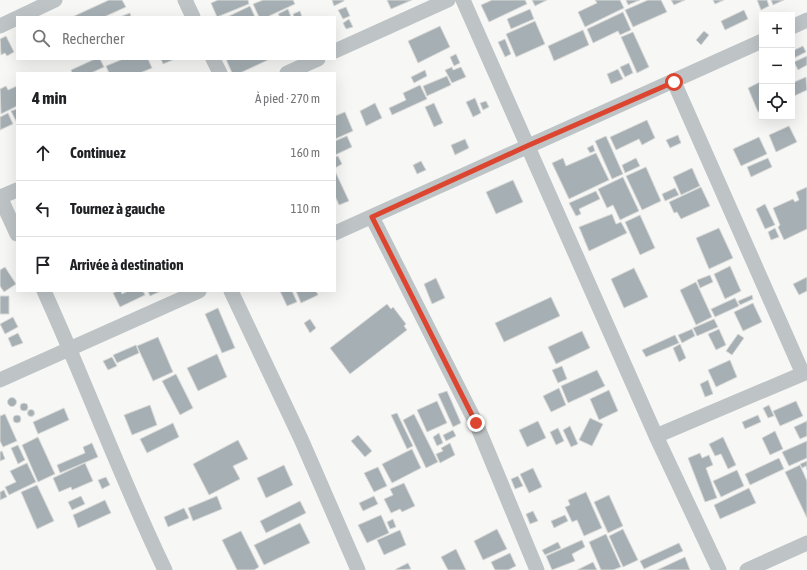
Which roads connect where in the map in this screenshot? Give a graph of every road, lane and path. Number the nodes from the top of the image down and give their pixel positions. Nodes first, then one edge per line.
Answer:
1 (55, 0) edge
2 (185, 0) edge
3 (448, 0) edge
4 (463, 0) edge
5 (20, 16) edge
6 (193, 16) edge
7 (16, 18) edge
8 (807, 20) edge
9 (0, 26) edge
10 (795, 26) edge
11 (759, 42) edge
12 (336, 51) edge
13 (214, 60) edge
14 (316, 60) edge
15 (220, 72) edge
16 (289, 72) edge
17 (674, 82) junction
18 (527, 146) junction
19 (16, 190) edge
20 (0, 197) edge
21 (372, 217) junction
22 (16, 232) edge
23 (336, 233) edge
24 (44, 292) edge
25 (197, 292) edge
26 (232, 292) edge
27 (70, 349) junction
28 (805, 373) edge
29 (0, 380) edge
30 (656, 436) junction
31 (807, 543) edge
32 (165, 570) edge
33 (358, 570) edge
34 (537, 570) edge
35 (719, 570) edge
36 (747, 570) edge

1 - 5 street
2 - 6 street
3 - 12 street
4 - 18 street
7 - 9 street
8 - 10 street
11 - 17 street
13 - 15 street
14 - 16 street
17 - 18 street
17 - 28 street
18 - 21 street
18 - 30 street
19 - 20 street
20 - 22 street
21 - 23 street
21 - 34 street
24 - 27 street
25 - 27 street
26 - 33 street
27 - 29 street
27 - 32 street
28 - 30 street
30 - 35 street
31 - 36 street

